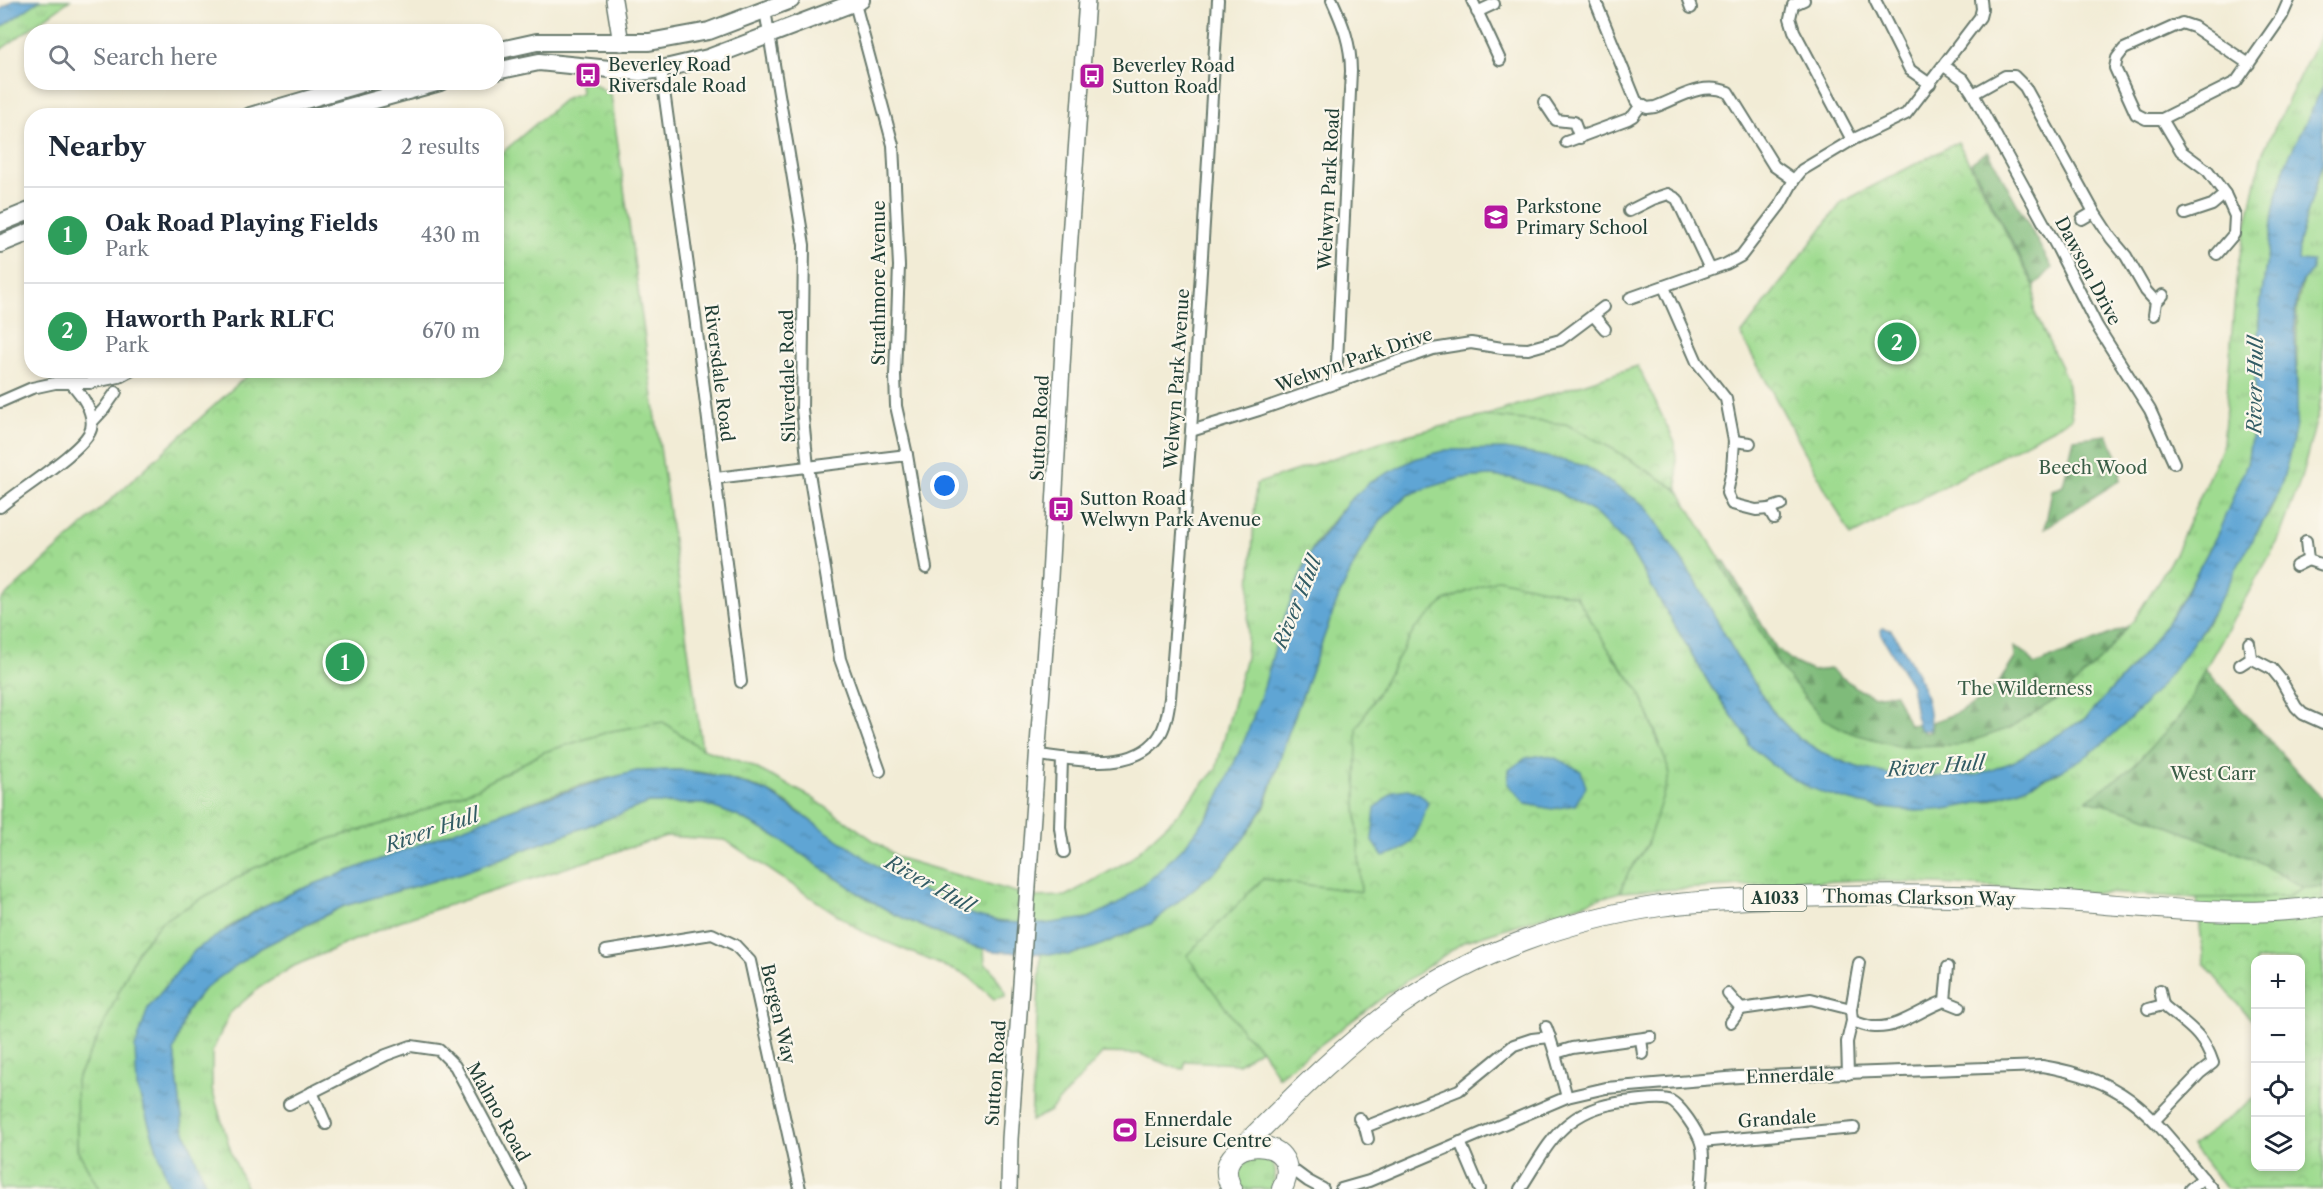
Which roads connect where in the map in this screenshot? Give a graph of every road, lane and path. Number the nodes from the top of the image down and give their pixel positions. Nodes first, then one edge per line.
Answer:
1 (614, 0) edge
2 (791, 0) edge
3 (1087, 0) edge
4 (1218, 0) edge
5 (1332, 0) edge
6 (1472, 0) edge
7 (1595, 0) edge
8 (1804, 0) edge
9 (1875, 0) edge
10 (2289, 0) edge
11 (856, 1) edge
12 (1983, 1) edge
13 (1494, 4) dead end
14 (765, 10) junction
15 (1478, 12) junction
16 (769, 33) junction
17 (677, 37) junction
18 (621, 44) junction
19 (504, 49) edge
20 (1500, 60) dead end
21 (690, 62) junction
22 (2249, 64) junction
23 (1944, 66) junction
24 (504, 69) edge
25 (660, 69) junction
26 (1930, 84) junction
27 (342, 90) edge
28 (345, 90) edge
29 (410, 90) edge
30 (1973, 94) junction
31 (1544, 102) dead end
32 (1641, 105) junction
33 (350, 106) junction
34 (280, 108) edge
35 (343, 108) edge
36 (2162, 118) junction
37 (1580, 138) junction
38 (1852, 140) junction
39 (1566, 142) dead end
40 (1794, 180) junction
41 (2225, 194) junction
42 (1629, 211) dead end
43 (2094, 212) junction
44 (24, 213) edge
45 (2185, 214) dead end
46 (2082, 219) dead end
47 (0, 222) edge
48 (24, 234) edge
49 (0, 244) edge
50 (2217, 254) dead end
51 (1710, 268) junction
52 (1664, 287) junction
53 (1629, 298) dead end
54 (1604, 307) dead end
55 (1593, 315) junction
56 (2154, 315) dead end
57 (1605, 328) dead end
58 (111, 378) edge
59 (1336, 382) junction
60 (71, 383) junction
61 (90, 383) junction
62 (116, 392) dead end
63 (0, 402) edge
64 (87, 403) junction
65 (92, 422) junction
66 (1191, 430) junction
67 (1734, 441) junction
68 (1750, 443) dead end
69 (907, 455) junction
70 (2174, 463) dead end
71 (808, 466) junction
72 (716, 478) junction
73 (1781, 505) dead end
74 (0, 507) edge
75 (2306, 542) dead end
76 (2308, 560) junction
77 (2296, 566) dead end
78 (2323, 566) edge
79 (926, 568) dead end
80 (2249, 643) dead end
81 (2251, 658) junction
82 (2240, 665) dead end
83 (741, 682) dead end
84 (2323, 723) edge
85 (1038, 755) junction
86 (1062, 758) junction
87 (880, 771) dead end
88 (1064, 852) dead end
89 (2323, 906) edge
90 (606, 951) dead end
91 (1859, 963) dead end
92 (1948, 967) dead end
93 (2160, 990) dead end
94 (1728, 994) dead end
95 (1945, 1001) junction
96 (2163, 1005) junction
97 (1960, 1007) dead end
98 (1741, 1009) junction
99 (2148, 1009) dead end
100 (1851, 1015) junction
101 (1731, 1022) dead end
102 (1556, 1053) junction
103 (1643, 1054) dead end
104 (1848, 1074) junction
105 (312, 1092) junction
106 (1567, 1097) junction
107 (289, 1104) dead end
108 (1286, 1105) junction
109 (2155, 1120) junction
110 (326, 1124) dead end
111 (1854, 1128) dead end
112 (1368, 1139) dead end
113 (1460, 1142) junction
114 (1701, 1142) junction
115 (1240, 1149) junction
116 (1282, 1159) junction
117 (2203, 1178) junction
118 (1231, 1188) edge
119 (521, 1189) edge
120 (801, 1189) edge
121 (1009, 1189) edge
122 (1282, 1189) edge
123 (1323, 1189) edge
124 (1341, 1189) edge
125 (1480, 1189) edge
126 (1520, 1189) edge
127 (1701, 1189) edge
128 (2190, 1189) edge
129 (2212, 1189) edge

1 - 18 street
2 - 14 main road
3 - 85 street, Sutton Road
4 - 66 street, Welwyn Park Avenue
5 - 59 street, Welwyn Park Road
6 - 15 street
7 - 32 street
8 - 38 street
9 - 26 street
10 - 22 street
11 - 16 main road
11 - 69 street, Strathmore Avenue
12 - 23 street
13 - 15 street
14 - 16 street, Silverdale Road
14 - 17 main road
15 - 20 street
16 - 21 main road
16 - 71 street, Silverdale Road
17 - 18 main road
17 - 21 main road
18 - 19 main road
21 - 25 main road
22 - 36 street
22 - 36 street
23 - 26 street
23 - 30 street, Dawson Drive
24 - 25 main road
25 - 72 street, Riversdale Road
26 - 38 street
27 - 34 main road
28 - 33 main road
29 - 33 main road
30 - 43 street
30 - 70 street, Dawson Drive
31 - 37 street
32 - 37 street
32 - 40 street
33 - 35 main road
36 - 41 street
37 - 39 street
38 - 40 street
40 - 51 street
41 - 45 street
41 - 50 street
42 - 51 street
43 - 46 street
43 - 56 street
44 - 47 main road
48 - 49 main road
51 - 52 street
52 - 53 street
52 - 67 street
54 - 55 street, Welwyn Park Drive
55 - 57 street
55 - 59 street, Welwyn Park Drive
58 - 61 street
59 - 66 street, Welwyn Park Drive
60 - 61 street
60 - 63 street
60 - 64 street
61 - 64 street
62 - 65 street
64 - 65 street
65 - 74 street
66 - 86 street, Welwyn Park Avenue
67 - 68 street
67 - 73 street
69 - 71 street
69 - 79 street, Strathmore Avenue
71 - 72 street
71 - 87 street, Silverdale Road
72 - 83 street, Riversdale Road
75 - 76 street
76 - 77 street
76 - 78 street
80 - 81 street
81 - 82 street
81 - 84 street
85 - 86 street, Welwyn Park Avenue
85 - 121 street, Sutton Road
86 - 88 street
89 - 108 highway, Thomas Clarkson Way / A1033
90 - 120 street, Bergen Way
91 - 100 street
92 - 95 street
93 - 96 street
94 - 98 street
95 - 97 street
95 - 100 street
96 - 99 street
96 - 109 street
98 - 100 street
98 - 101 street
100 - 104 street
102 - 103 street
102 - 106 street
102 - 112 street
104 - 106 street, Ennerdale
104 - 109 street, Ennerdale
105 - 107 street, Malmo Road
105 - 110 street
105 - 119 street, Malmo Road
106 - 113 street, Ennerdale
108 - 115 highway, A1033
108 - 116 highway, A1033
109 - 117 street, Ennerdale
111 - 114 street, Grandale
113 - 124 street, Ennerdale
113 - 125 street
114 - 126 street
114 - 127 street
115 - 116 highway
115 - 118 highway
116 - 122 highway
116 - 123 street
117 - 128 street
117 - 129 street, Ennerdale

